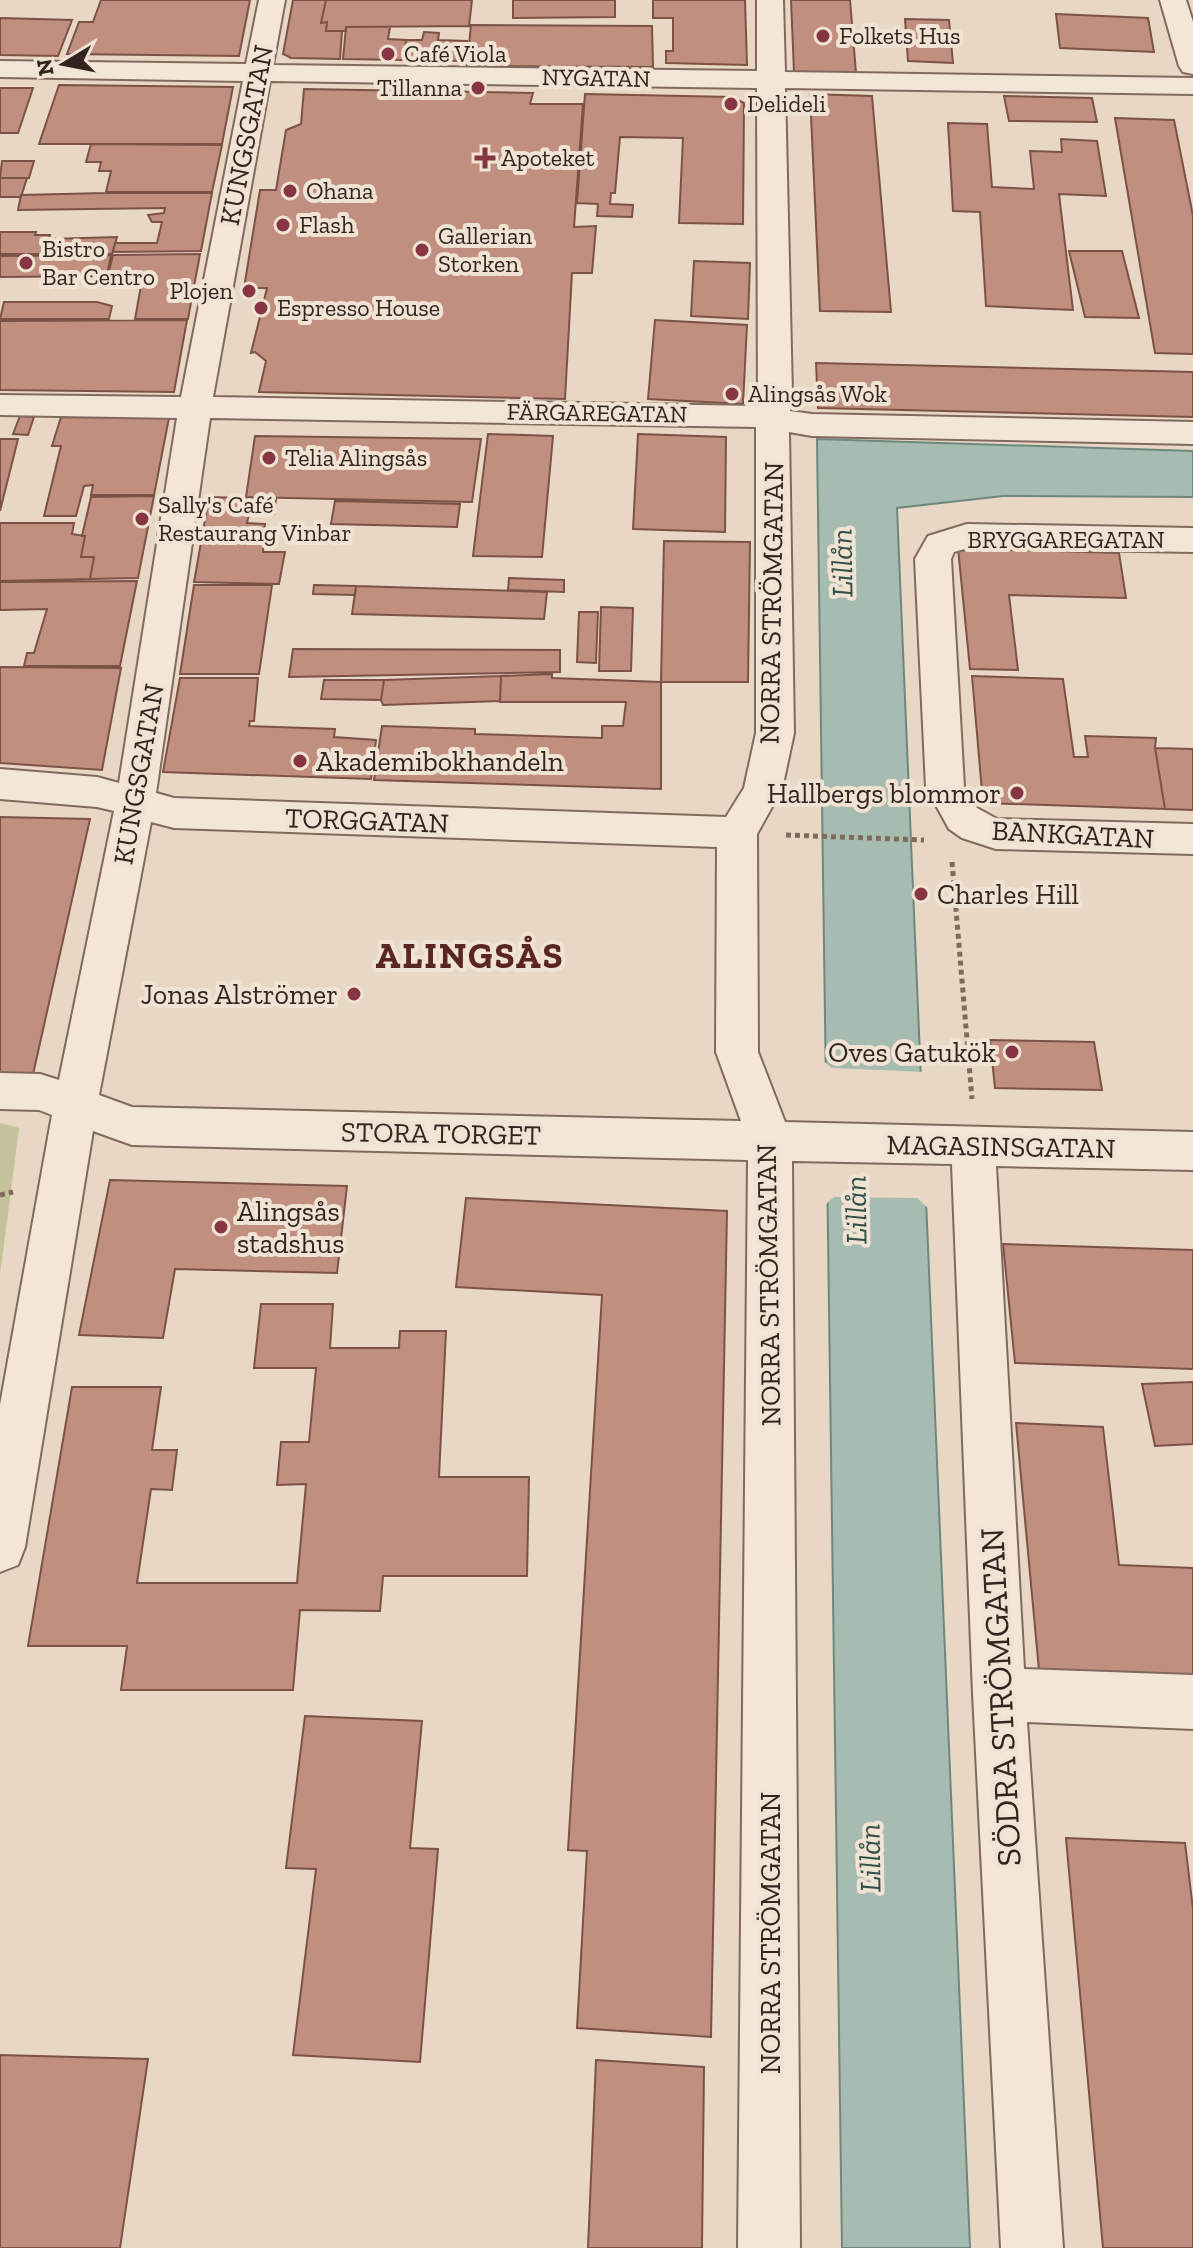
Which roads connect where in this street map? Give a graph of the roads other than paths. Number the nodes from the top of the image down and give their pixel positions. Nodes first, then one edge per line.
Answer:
1 (272, 0) edge
2 (770, 0) edge
3 (1173, 0) edge
4 (1193, 66) edge
5 (0, 69) edge
6 (258, 71) junction
7 (770, 81) junction
8 (1193, 86) edge
9 (0, 405) edge
10 (195, 407) junction
11 (772, 419) junction
12 (1193, 433) edge
13 (1193, 540) edge
14 (0, 784) edge
15 (135, 803) junction
16 (965, 822) joint
17 (737, 833) junction
18 (1193, 839) edge
19 (0, 1091) edge
20 (75, 1107) junction
21 (790, 1142) junction
22 (956, 1145) junction
23 (1193, 1151) edge
24 (0, 1547) edge
25 (999, 1694) junction
26 (1193, 1702) edge
27 (769, 2248) edge
28 (1032, 2248) edge

1 - 6 street, KUNGSGATAN
2 - 7 street, NORRA STRÖMGATAN
3 - 4 street
5 - 6 street, NYGATAN
6 - 7 street, NYGATAN
6 - 10 street, KUNGSGATAN
7 - 8 street, NYGATAN
7 - 11 street, NORRA STRÖMGATAN
9 - 10 street, FÄRGAREGATAN
10 - 11 street, FÄRGAREGATAN
10 - 15 street, KUNGSGATAN
11 - 12 street, FÄRGAREGATAN
11 - 17 street, NORRA STRÖMGATAN
13 - 16 street, BRYGGAREGATAN
14 - 15 street, TORGGATAN
15 - 17 street, TORGGATAN
15 - 20 street, KUNGSGATAN
16 - 18 street, BANKGATAN
17 - 21 street, NORRA STRÖMGATAN
19 - 20 street, STORA TORGET
20 - 21 street, STORA TORGET
20 - 24 street, KUNGSGATAN
21 - 22 street, MAGASINSGATAN
21 - 27 street, NORRA STRÖMGATAN
22 - 23 street, MAGASINSGATAN
22 - 25 street, SÖDRA STRÖMGATAN
25 - 26 street
25 - 28 street, SÖDRA STRÖMGATAN

